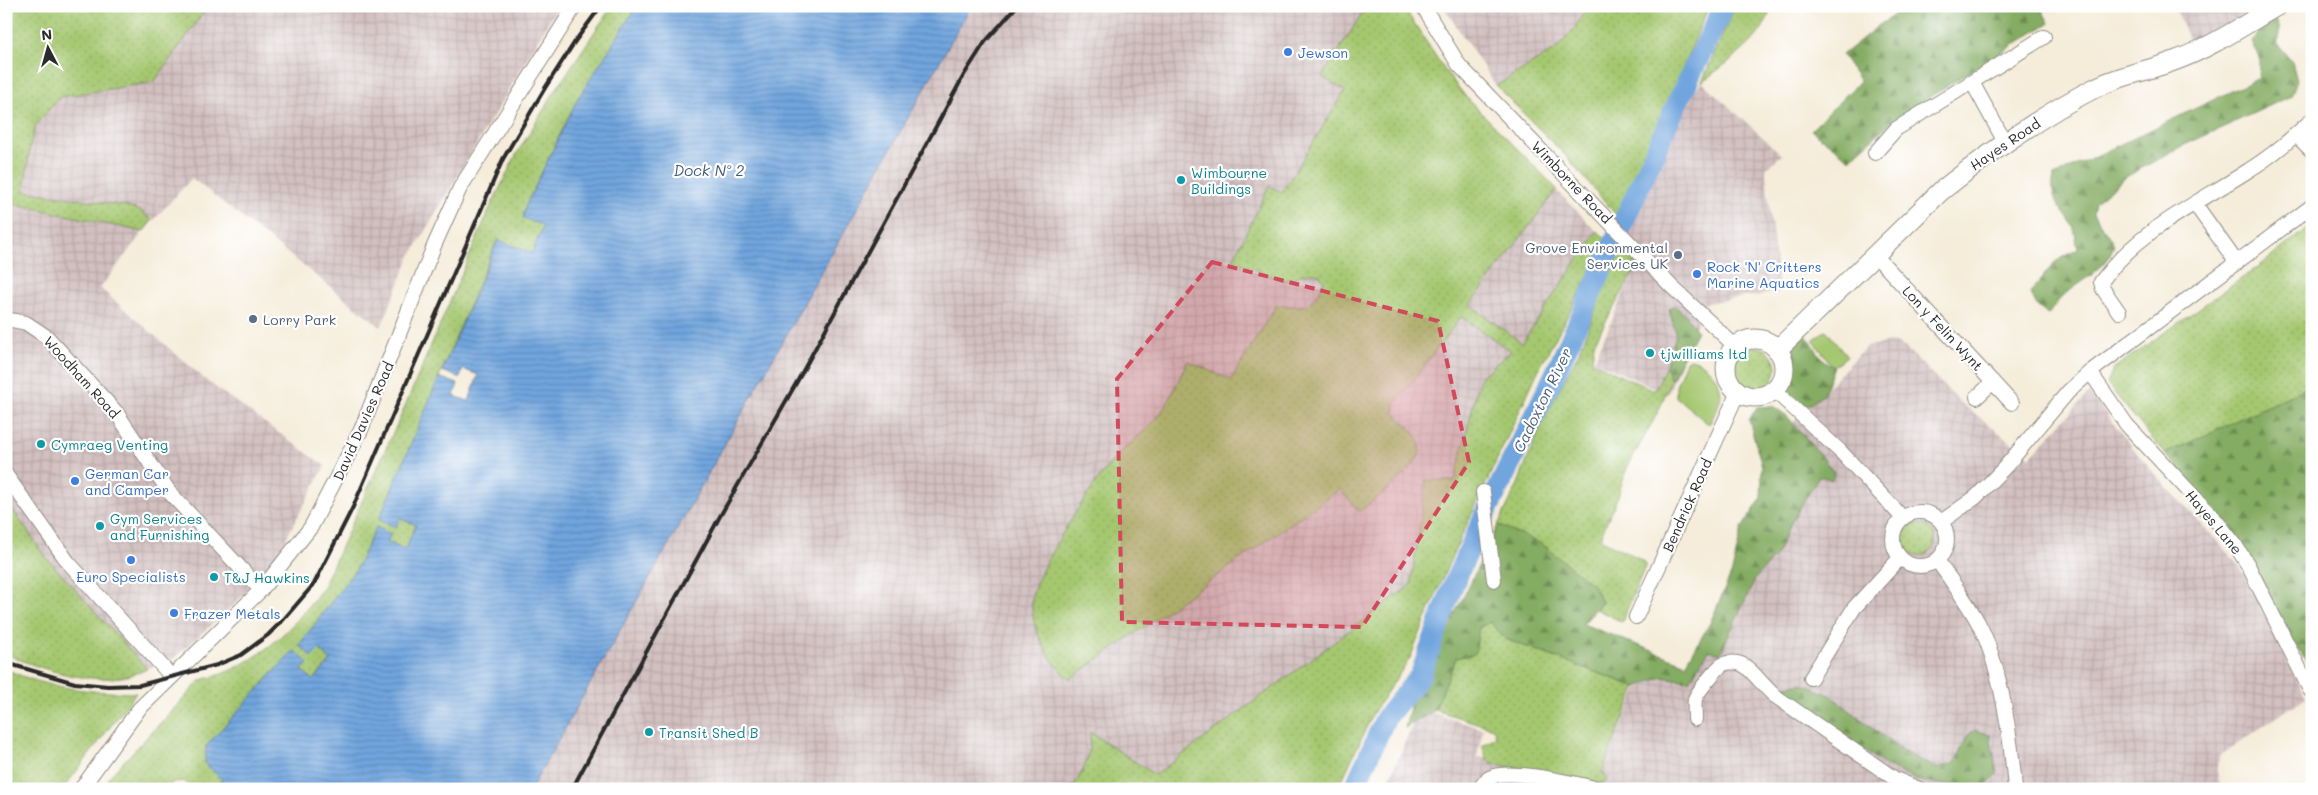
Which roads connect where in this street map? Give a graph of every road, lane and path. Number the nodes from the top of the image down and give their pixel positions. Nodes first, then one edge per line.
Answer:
1 (575, 6) edge
2 (1423, 6) edge
3 (2277, 6) edge
4 (2044, 37) dead end
5 (1972, 82) junction
6 (2312, 120) edge
7 (2296, 135) junction
8 (2006, 144) junction
9 (2312, 151) edge
10 (1875, 153) dead end
11 (2195, 204) junction
12 (2312, 206) edge
13 (1874, 254) junction
14 (2237, 263) junction
15 (2119, 312) dead end
16 (6, 320) edge
17 (1735, 346) junction
18 (1777, 350) junction
19 (2090, 372) junction
20 (1993, 382) junction
21 (1774, 390) junction
22 (1738, 392) junction
23 (1977, 397) dead end
24 (2012, 402) dead end
25 (6, 475) edge
26 (1483, 492) dead end
27 (1903, 518) junction
28 (1941, 522) junction
29 (1900, 558) junction
30 (1938, 560) junction
31 (1494, 580) dead end
32 (261, 590) junction
33 (1636, 617) dead end
34 (172, 677) junction
35 (1811, 678) dead end
36 (2310, 690) dead end
37 (1695, 719) dead end
38 (81, 789) edge
39 (1480, 789) edge
40 (1598, 789) edge
41 (1920, 789) edge
42 (2015, 789) edge

1 - 32 street, David Davies Road
2 - 17 street, Wimborne Road
3 - 8 street, Hayes Road
4 - 5 street
5 - 8 street
5 - 10 street
6 - 7 street
7 - 9 street
7 - 11 street
8 - 13 street, Hayes Road
11 - 14 street
11 - 15 street
12 - 14 street
13 - 18 street, Hayes Road
13 - 20 street, Lon y Felin Wynt
14 - 19 street
16 - 32 street, Woodham Road
17 - 18 street
17 - 22 street
18 - 21 street
19 - 28 street
19 - 36 street, Hayes Lane
20 - 23 street
20 - 24 street, Lon y Felin Wynt
21 - 22 street
21 - 27 street
22 - 33 street, Bendrick Road
25 - 34 street
26 - 31 street
27 - 28 street
27 - 29 street
28 - 30 street
29 - 30 street
29 - 35 street
30 - 42 street
32 - 34 street, David Davies Road
34 - 38 street, David Davies Road
37 - 41 street
39 - 40 street

